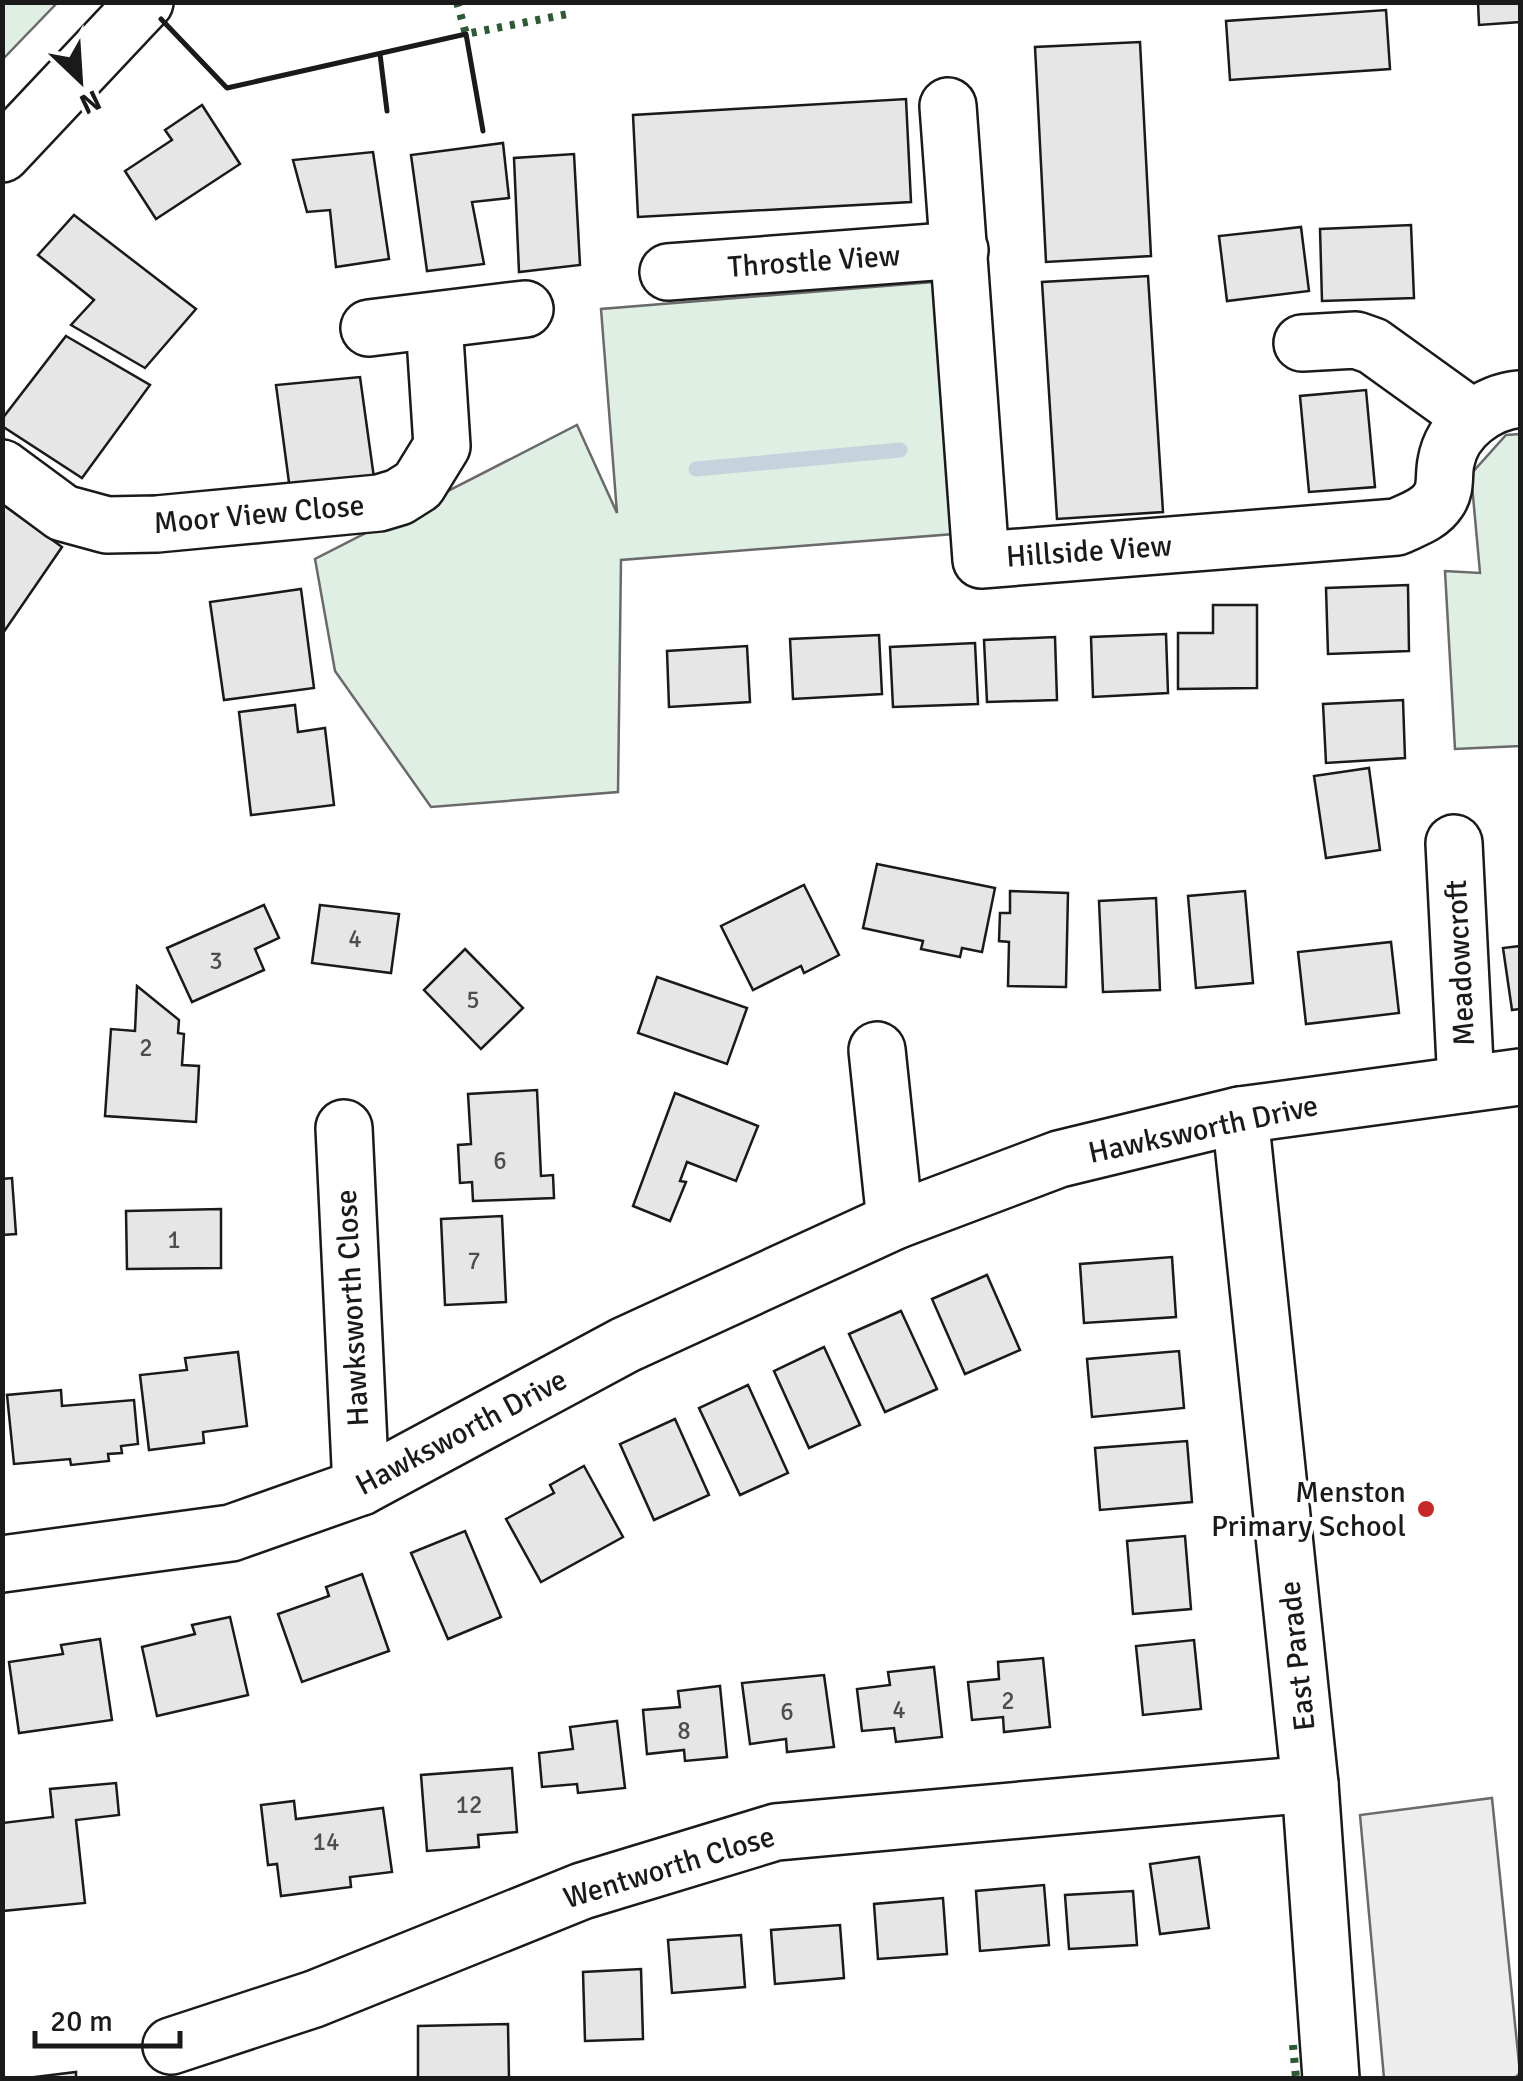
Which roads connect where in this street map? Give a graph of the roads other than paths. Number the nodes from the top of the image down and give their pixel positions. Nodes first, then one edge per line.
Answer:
1 (145, 2) edge
2 (948, 106) dead end
3 (2, 154) edge
4 (960, 250) junction
5 (668, 272) dead end
6 (525, 309) dead end
7 (434, 322) junction
8 (369, 328) dead end
9 (1302, 343) dead end
10 (1497, 408) edge
11 (2, 468) edge
12 (1454, 843) dead end
13 (877, 1050) dead end
14 (1520, 1077) edge
15 (1466, 1084) junction
16 (1240, 1115) junction
17 (344, 1128) dead end
18 (895, 1222) junction
19 (360, 1488) junction
20 (2, 1564) edge
21 (1310, 1784) junction
22 (171, 2046) dead end
23 (1331, 2078) edge

1 - 3 street
2 - 4 street, Hillside View
4 - 5 street, Throstle View
4 - 10 street, Hillside View
6 - 7 street
7 - 8 street
7 - 11 street, Moor View Close
9 - 10 street
12 - 15 street, Meadowcroft
13 - 18 street
14 - 15 street, Hawksworth Drive
15 - 16 street, Hawksworth Drive
16 - 18 street, Hawksworth Drive
16 - 21 street, East Parade
17 - 19 street, Hawksworth Close
18 - 19 street, Hawksworth Drive
19 - 20 street, Hawksworth Drive
21 - 22 street, Wentworth Close
21 - 23 street, East Parade

